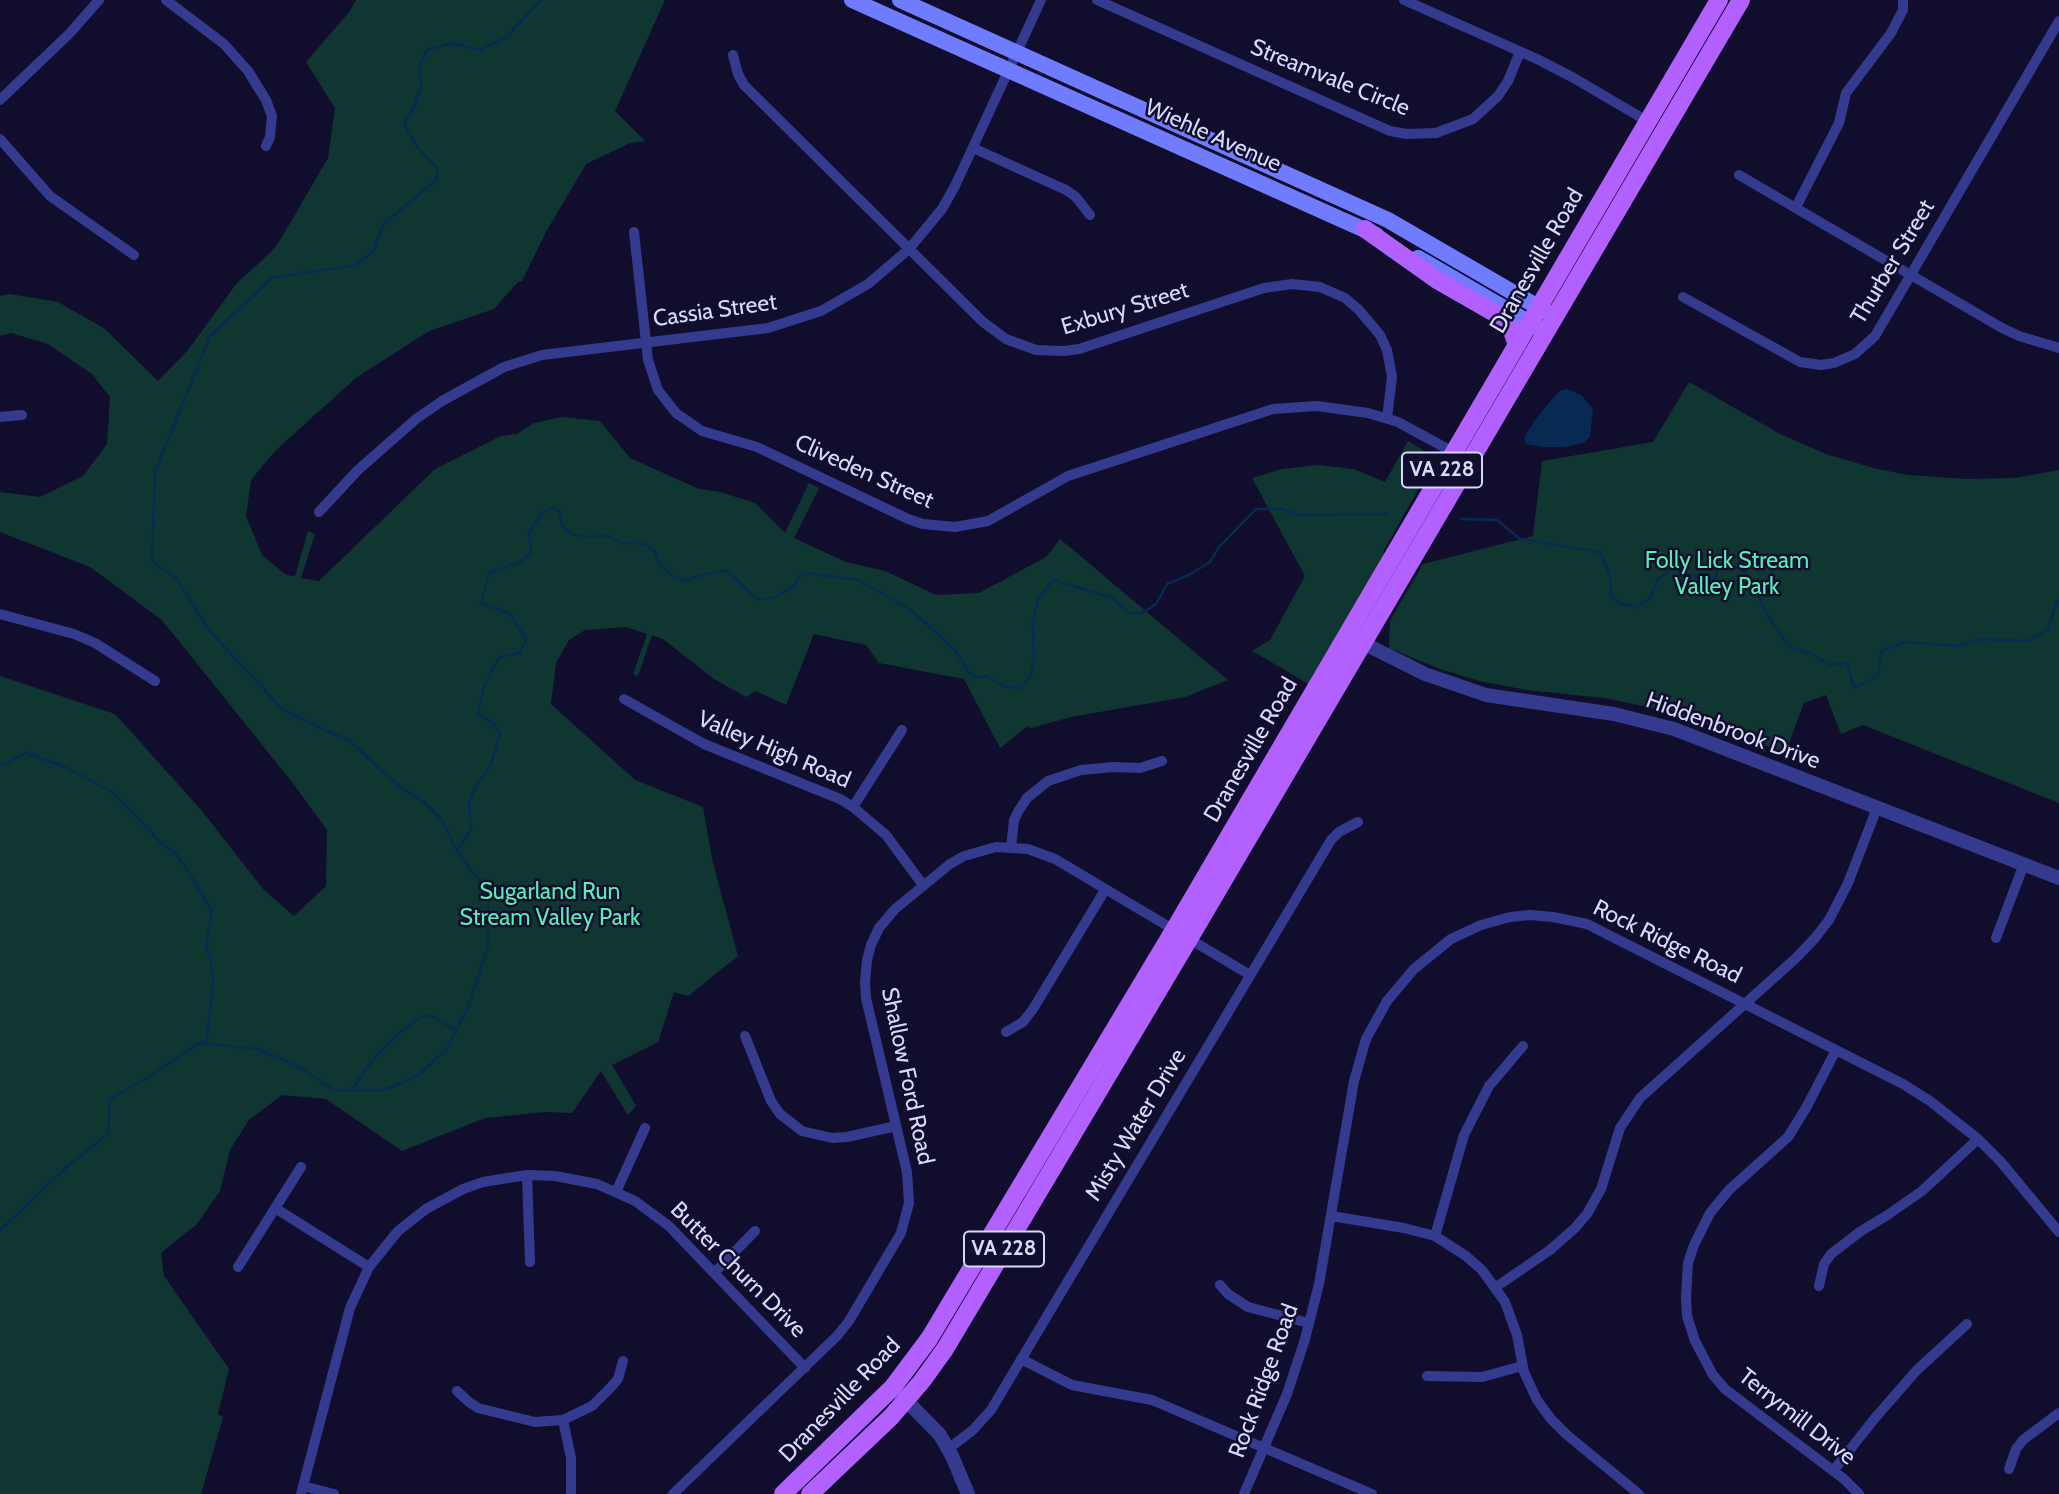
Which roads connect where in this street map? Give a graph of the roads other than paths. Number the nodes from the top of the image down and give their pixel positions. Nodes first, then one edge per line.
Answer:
1 (99, 0) edge
2 (166, 0) edge
3 (852, 0) edge
4 (900, 0) edge
5 (1041, 0) edge
6 (1097, 0) edge
7 (1404, 0) edge
8 (1719, 0) edge
9 (1741, 0) edge
10 (1903, 0) edge
11 (2059, 21) edge
12 (1520, 52) junction
13 (1017, 53) junction
14 (733, 55) dead end
15 (1010, 71) junction
16 (0, 100) edge
17 (1647, 121) junction
18 (0, 139) edge
19 (266, 146) dead end
20 (973, 148) junction
21 (1739, 176) dead end
22 (1796, 207) junction
23 (1090, 215) dead end
24 (1365, 229) junction
25 (634, 232) dead end
26 (909, 249) junction
27 (134, 255) dead end
28 (1911, 275) junction
29 (1683, 297) dead end
30 (1539, 307) junction
31 (1556, 317) junction
32 (1530, 323) junction
33 (1546, 333) junction
34 (646, 343) junction
35 (1517, 345) junction
36 (2059, 348) edge
37 (22, 415) dead end
38 (0, 417) edge
39 (1387, 418) junction
40 (1453, 452) junction
41 (319, 512) dead end
42 (0, 614) edge
43 (1355, 639) junction
44 (155, 681) dead end
45 (624, 699) dead end
46 (902, 730) dead end
47 (1162, 761) dead end
48 (853, 807) junction
49 (1877, 808) junction
50 (1358, 822) dead end
51 (1011, 847) junction
52 (2024, 864) junction
53 (2059, 878) edge
54 (923, 885) junction
55 (1105, 890) junction
56 (1182, 934) junction
57 (1996, 938) dead end
58 (1250, 975) junction
59 (1745, 1004) junction
60 (1006, 1032) dead end
61 (745, 1036) dead end
62 (1523, 1046) dead end
63 (1836, 1050) junction
64 (896, 1126) junction
65 (645, 1128) dead end
66 (1978, 1139) junction
67 (301, 1167) dead end
68 (527, 1175) junction
69 (617, 1192) junction
70 (275, 1208) junction
71 (1331, 1216) junction
72 (755, 1231) dead end
73 (2059, 1232) edge
74 (1435, 1236) junction
75 (530, 1262) dead end
76 (238, 1267) dead end
77 (369, 1267) junction
78 (714, 1273) junction
79 (1220, 1285) dead end
80 (1819, 1286) dead end
81 (1496, 1287) junction
82 (1309, 1323) junction
83 (1967, 1324) dead end
84 (1021, 1359) junction
85 (623, 1361) dead end
86 (1522, 1366) junction
87 (805, 1368) junction
88 (1427, 1376) dead end
89 (457, 1391) dead end
90 (900, 1394) junction
91 (2059, 1413) edge
92 (563, 1420) junction
93 (1265, 1448) junction
94 (948, 1450) junction
95 (2010, 1469) dead end
96 (1833, 1471) junction
97 (302, 1490) edge
98 (334, 1494) edge
99 (571, 1494) edge
100 (673, 1494) edge
101 (783, 1494) edge
102 (810, 1494) edge
103 (968, 1494) edge
104 (1244, 1494) edge
105 (1371, 1494) edge
106 (1639, 1494) edge
107 (1859, 1494) edge

1 - 16 street
2 - 19 street
3 - 15 main road, Wiehle Avenue
4 - 13 main road, Wiehle Avenue
5 - 13 street, Cassia Street
6 - 12 street, Streamvale Circle
7 - 12 street
8 - 17 main road, Dranesville Road / VA 228
9 - 31 main road, Dranesville Road / VA 228
10 - 22 street
11 - 28 street, Thurber Street
12 - 17 street
13 - 15 street, Cassia Street
13 - 30 main road, Wiehle Avenue
14 - 26 street, Exbury Street
15 - 20 street, Cassia Street
15 - 24 main road, Wiehle Avenue
17 - 30 main road, Dranesville Road / VA 228
18 - 27 street
20 - 23 street
20 - 26 street, Cassia Street
21 - 22 street
22 - 28 street
24 - 32 main road, Wiehle Avenue
24 - 35 main road
25 - 34 street, Cliveden Street
26 - 34 street, Cassia Street
26 - 39 street, Exbury Street
28 - 29 street, Thurber Street
28 - 36 street
30 - 31 main road, Wiehle Avenue
30 - 32 main road, Dranesville Road / VA 228
31 - 33 main road, Dranesville Road / VA 228
32 - 33 main road, Wiehle Avenue
32 - 35 main road, Dranesville Road / VA 228
33 - 43 main road, Dranesville Road / VA 228
34 - 39 street, Cliveden Street
34 - 41 street, Cassia Street
35 - 40 main road, Dranesville Road / VA 228
37 - 38 street
39 - 40 street, Cliveden Street
40 - 43 main road, Dranesville Road / VA 228
42 - 44 street
43 - 49 street, Hiddenbrook Drive
43 - 56 main road, Dranesville Road / VA 228
45 - 48 street, Valley High Road
46 - 48 street
47 - 51 street
48 - 54 street, Valley High Road
49 - 52 street, Hiddenbrook Drive
49 - 59 street
50 - 58 street, Misty Water Drive
51 - 54 street, Shallow Ford Road
51 - 55 street, Shallow Ford Road
52 - 53 street, Hiddenbrook Drive
52 - 57 street
54 - 64 street, Shallow Ford Road
55 - 56 street, Shallow Ford Road
55 - 60 street
56 - 58 street, Shallow Ford Road
56 - 90 main road, Dranesville Road / VA 228
58 - 84 street, Misty Water Drive
59 - 63 street, Rock Ridge Road
59 - 71 street, Rock Ridge Road
59 - 81 street
61 - 64 street
62 - 74 street
63 - 66 street, Rock Ridge Road
63 - 96 street, Terrymill Drive
64 - 87 street, Shallow Ford Road
65 - 69 street
66 - 73 street, Rock Ridge Road
66 - 80 street
67 - 70 street
68 - 69 street, Butter Churn Drive
68 - 75 street
68 - 77 street, Butter Churn Drive
69 - 78 street, Butter Churn Drive
70 - 76 street
70 - 77 street
71 - 74 street
71 - 82 street, Rock Ridge Road
72 - 78 street
74 - 81 street
77 - 97 street, Butter Churn Drive
78 - 87 street, Butter Churn Drive
79 - 82 street
81 - 86 street
82 - 93 street, Rock Ridge Road
83 - 96 street
84 - 93 street
84 - 94 street, Misty Water Drive
85 - 92 street
86 - 88 street
86 - 106 street
87 - 100 street, Shallow Ford Road
89 - 92 street
90 - 94 street
90 - 101 main road, Dranesville Road / VA 228
90 - 102 main road, Dranesville Road / VA 228
91 - 95 street
92 - 99 street
93 - 104 street, Rock Ridge Road
93 - 105 street
94 - 103 street
96 - 107 street, Terrymill Drive
97 - 98 street

